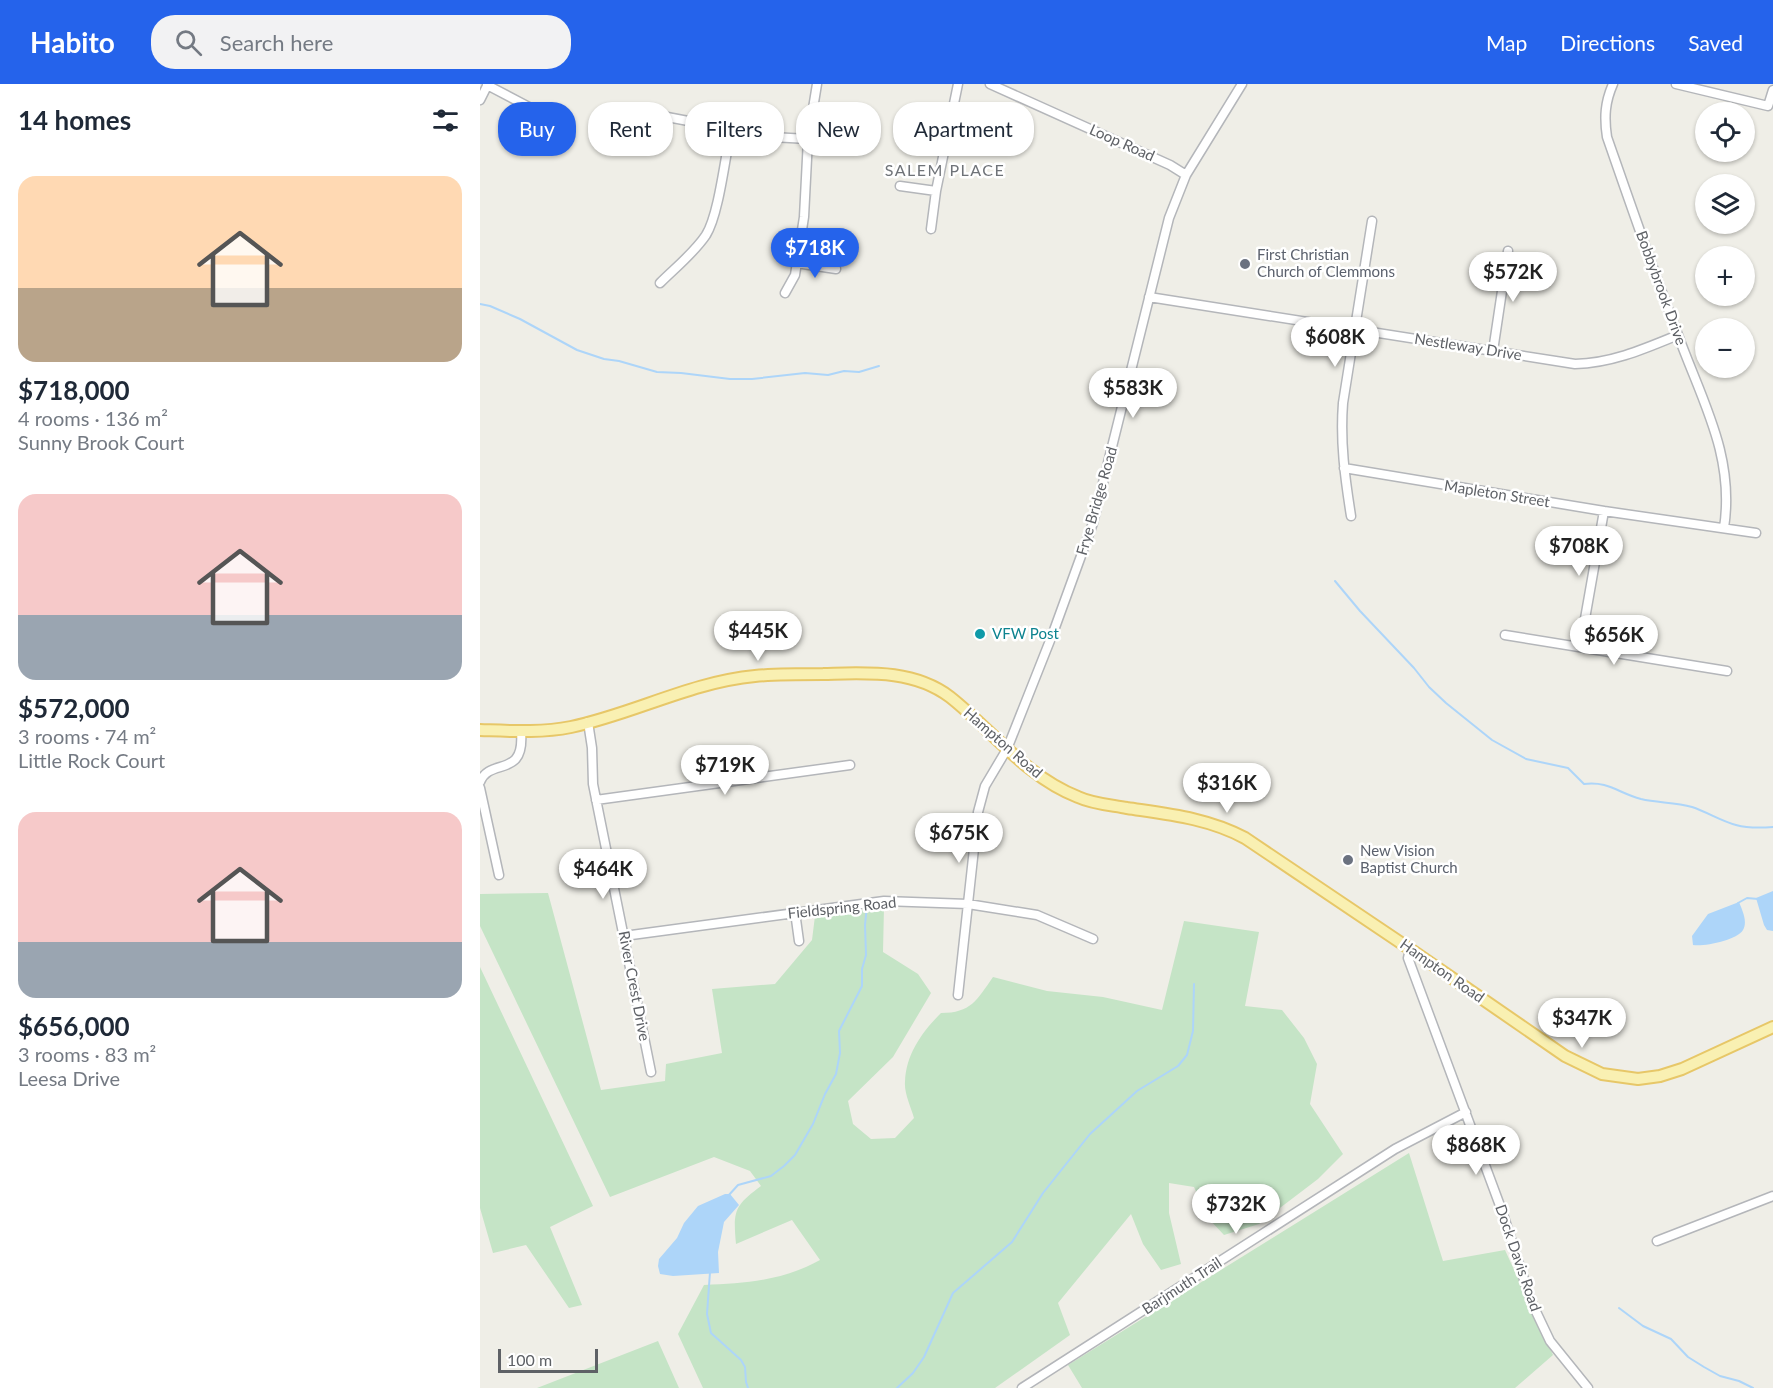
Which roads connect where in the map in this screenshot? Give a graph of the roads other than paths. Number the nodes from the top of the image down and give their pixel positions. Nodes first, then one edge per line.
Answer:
1 (817, 84) edge
2 (957, 84) edge
3 (990, 84) edge
4 (1242, 84) edge
5 (1612, 84) edge
6 (1676, 84) edge
7 (487, 85) edge
8 (1773, 90) edge
9 (480, 100) edge
10 (520, 102) edge
11 (814, 102) edge
12 (953, 102) edge
13 (726, 156) edge
14 (807, 156) edge
15 (943, 156) edge
16 (1186, 175) junction
17 (900, 186) dead end
18 (936, 191) junction
19 (1372, 221) dead end
20 (931, 229) dead end
21 (1508, 251) dead end
22 (796, 263) junction
23 (836, 269) dead end
24 (660, 283) dead end
25 (785, 293) dead end
26 (1149, 297) junction
27 (1355, 330) junction
28 (1678, 335) junction
29 (1492, 351) junction
30 (1344, 468) junction
31 (1604, 511) junction
32 (1351, 516) dead end
33 (1724, 528) junction
34 (1756, 533) dead end
35 (1505, 636) dead end
36 (1580, 647) junction
37 (1727, 671) dead end
38 (588, 723) junction
39 (480, 730) edge
40 (521, 732) junction
41 (1007, 750) junction
42 (850, 765) dead end
43 (480, 782) edge
44 (480, 788) edge
45 (596, 800) junction
46 (499, 875) dead end
47 (968, 904) junction
48 (795, 912) junction
49 (624, 936) junction
50 (1093, 939) dead end
51 (799, 941) dead end
52 (1410, 949) junction
53 (958, 995) dead end
54 (1773, 1028) edge
55 (651, 1072) dead end
56 (1466, 1112) junction
57 (1773, 1196) edge
58 (1657, 1240) dead end
59 (1022, 1388) edge
60 (1588, 1388) edge

1 - 11 street
2 - 12 street
3 - 16 street, Loop Road
4 - 16 street, Frye Bridge Road
5 - 28 street, Bobbybrook Drive
6 - 8 street
7 - 9 street
7 - 10 street
13 - 24 street
14 - 22 street
15 - 18 street
16 - 26 street, Frye Bridge Road
17 - 18 street
18 - 20 street
19 - 27 street
21 - 29 street
22 - 23 street
22 - 25 street
26 - 27 street, Nestleway Drive
26 - 41 street, Frye Bridge Road
27 - 29 street, Nestleway Drive
27 - 30 street
28 - 29 street, Nestleway Drive
28 - 33 street, Bobbybrook Drive
30 - 31 street, Mapleton Street
30 - 32 street
31 - 33 street, Mapleton Street
31 - 36 street
33 - 34 street, Mapleton Street
35 - 36 street
36 - 37 street
38 - 40 main road, Hampton Road
38 - 41 main road, Hampton Road
38 - 45 street, River Crest Drive
39 - 40 main road, Hampton Road
40 - 43 street
41 - 47 street, Frye Bridge Road
41 - 52 main road, Hampton Road
42 - 45 street
44 - 46 street
45 - 49 street, River Crest Drive
47 - 48 street, Fieldspring Road
47 - 50 street, Fieldspring Road
47 - 53 street, Frye Bridge Road
48 - 49 street, Fieldspring Road
48 - 51 street
49 - 55 street, River Crest Drive
52 - 54 main road, Hampton Road
52 - 56 street, Dock Davis Road
56 - 59 street, Barjmuth Trail
56 - 60 street, Dock Davis Road
57 - 58 street

